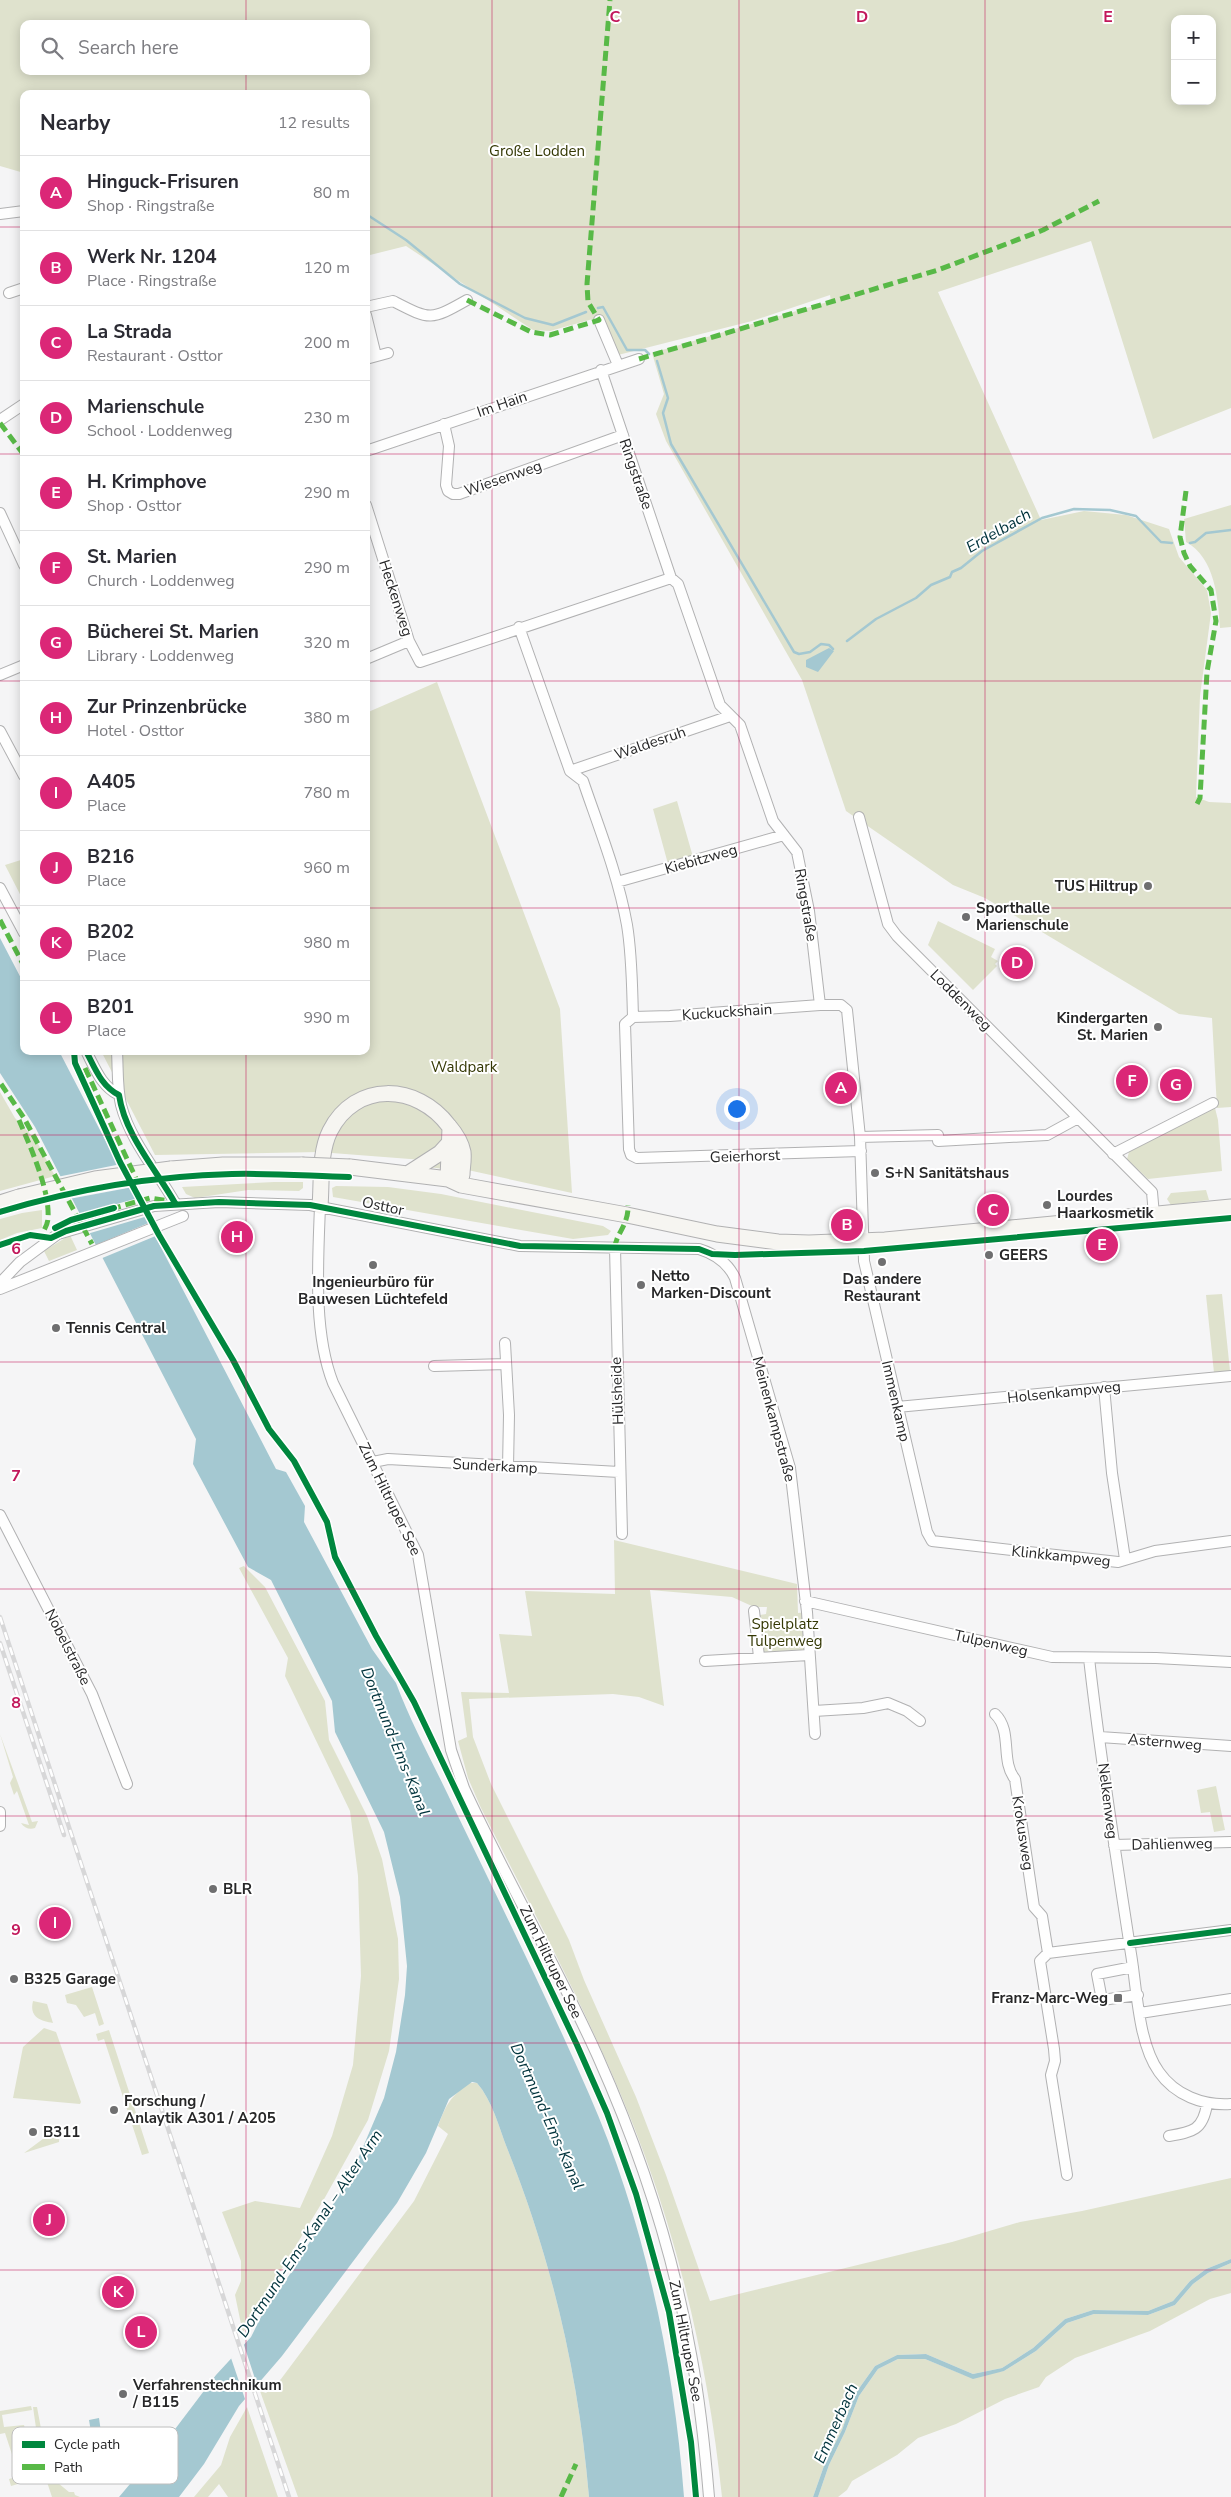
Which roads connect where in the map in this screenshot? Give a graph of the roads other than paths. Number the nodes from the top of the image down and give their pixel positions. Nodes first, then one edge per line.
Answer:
1 (20, 212) edge
2 (0, 214) edge
3 (20, 289) edge
4 (9, 293) dead end
5 (467, 300) dead end
6 (370, 306) edge
7 (599, 320) dead end
8 (388, 353) dead end
9 (371, 358) edge
10 (639, 359) dead end
11 (618, 365) junction
12 (601, 370) junction
13 (20, 407) edge
14 (0, 420) edge
15 (444, 424) junction
16 (623, 435) junction
17 (370, 450) edge
18 (0, 513) edge
19 (370, 526) edge
20 (19, 543) edge
21 (671, 578) junction
22 (519, 626) junction
23 (410, 641) junction
24 (370, 657) edge
25 (20, 666) edge
26 (0, 675) edge
27 (730, 716) junction
28 (0, 731) edge
29 (20, 768) edge
30 (570, 771) junction
31 (860, 817) dead end
32 (784, 835) junction
33 (617, 882) junction
34 (0, 888) edge
35 (20, 926) edge
36 (820, 1005) junction
37 (633, 1016) junction
38 (88, 1055) edge
39 (117, 1055) edge
40 (119, 1095) junction
41 (1213, 1103) dead end
42 (1078, 1118) junction
43 (450, 1127) junction
44 (860, 1137) junction
45 (450, 1142) junction
46 (860, 1151) junction
47 (1113, 1154) junction
48 (409, 1173) junction
49 (455, 1177) junction
50 (0, 1203) edge
51 (175, 1203) junction
52 (320, 1206) junction
53 (1231, 1207) edge
54 (1154, 1215) junction
55 (182, 1216) dead end
56 (864, 1242) junction
57 (615, 1248) junction
58 (712, 1254) joint
59 (0, 1283) edge
60 (0, 1289) edge
61 (505, 1344) dead end
62 (506, 1364) junction
63 (434, 1366) dead end
64 (1231, 1376) edge
65 (1104, 1387) junction
66 (897, 1407) junction
67 (372, 1462) junction
68 (508, 1466) junction
69 (618, 1472) junction
70 (0, 1515) edge
71 (622, 1534) dead end
72 (1231, 1541) edge
73 (950, 1544) joint
74 (1125, 1560) junction
75 (805, 1601) junction
76 (754, 1611) dead end
77 (808, 1656) junction
78 (759, 1658) junction
79 (1089, 1658) junction
80 (705, 1661) dead end
81 (1231, 1662) edge
82 (814, 1711) junction
83 (996, 1714) dead end
84 (920, 1721) dead end
85 (815, 1734) dead end
86 (1100, 1737) junction
87 (1231, 1746) edge
88 (127, 1784) dead end
89 (0, 1812) edge
90 (0, 1826) edge
91 (1231, 1842) edge
92 (1114, 1845) junction
93 (1231, 1930) edge
94 (1130, 1943) junction
95 (1048, 1953) junction
96 (1133, 1968) junction
97 (1138, 1995) junction
98 (1231, 1999) edge
99 (1140, 2013) junction
100 (1207, 2104) junction
101 (1231, 2104) edge
102 (1169, 2136) dead end
103 (1067, 2175) dead end
104 (709, 2497) edge

1 - 2 street
3 - 4 street
5 - 6 street
7 - 11 street
8 - 9 street
10 - 11 street, Im Hain
11 - 12 street, Im Hain
12 - 15 street, Im Hain
12 - 16 street, Ringstraße
13 - 14 street
15 - 16 street, Wiesenweg
15 - 17 street, Im Hain
16 - 21 street, Ringstraße
18 - 20 street
19 - 23 street, Heckenweg
21 - 22 street
21 - 27 street, Ringstraße
22 - 23 street, Heckenweg
22 - 30 street
23 - 24 street
25 - 26 street
27 - 30 street, Waldesruh
27 - 32 street, Ringstraße
28 - 29 street
30 - 33 street
31 - 42 street, Loddenweg
32 - 33 street, Kiebitzweg
32 - 36 street, Ringstraße
33 - 37 street
34 - 35 street
36 - 37 street, Kuckuckshain
36 - 44 street
37 - 46 street, Geierhorst
38 - 40 street
39 - 40 street
40 - 51 street
41 - 47 street
42 - 44 street
42 - 47 street, Loddenweg
43 - 45 main road
43 - 49 main road
43 - 52 main road
44 - 46 street
45 - 48 main road
45 - 49 main road
46 - 56 street
47 - 54 street, Loddenweg
48 - 49 main road
48 - 50 main road, bridge
49 - 56 main road
51 - 52 street, Osttor
51 - 59 street, Osttor
52 - 57 street, Osttor
52 - 67 street, Zum Hiltruper See
53 - 54 main road
54 - 56 main road
55 - 60 street
56 - 66 street, Immenkamp
57 - 58 street, Osttor
57 - 69 street, Hülsheide
58 - 75 street, Meinenkampstraße
61 - 62 street
62 - 63 street
62 - 68 street
64 - 65 street, Holsenkampweg
65 - 66 street, Holsenkampweg
65 - 74 street
66 - 73 street, Immenkamp
67 - 68 street, Sunderkamp
67 - 104 street, Zum Hiltruper See
68 - 69 street, Sunderkamp
69 - 71 street, Hülsheide
70 - 88 street, Nobelstraße
72 - 74 street, Klinkkampweg
73 - 74 street, Klinkkampweg
75 - 77 street, Meinenkampstraße
75 - 79 street, Tulpenweg
76 - 78 street
77 - 78 street
77 - 82 street, Meinenkampstraße
78 - 80 street
79 - 81 street, Tulpenweg
79 - 86 street, Nelkenweg
82 - 84 street
82 - 85 street, Meinenkampstraße
83 - 95 street, Krokusweg
86 - 87 street, Asternweg
86 - 92 street, Nelkenweg
89 - 90 street
91 - 92 street, Dahlienweg
92 - 94 street, Nelkenweg
93 - 94 street
94 - 95 street
94 - 96 street
95 - 103 street
96 - 97 street
96 - 97 street
97 - 99 street
98 - 99 street
99 - 100 street
100 - 101 street
100 - 102 street

